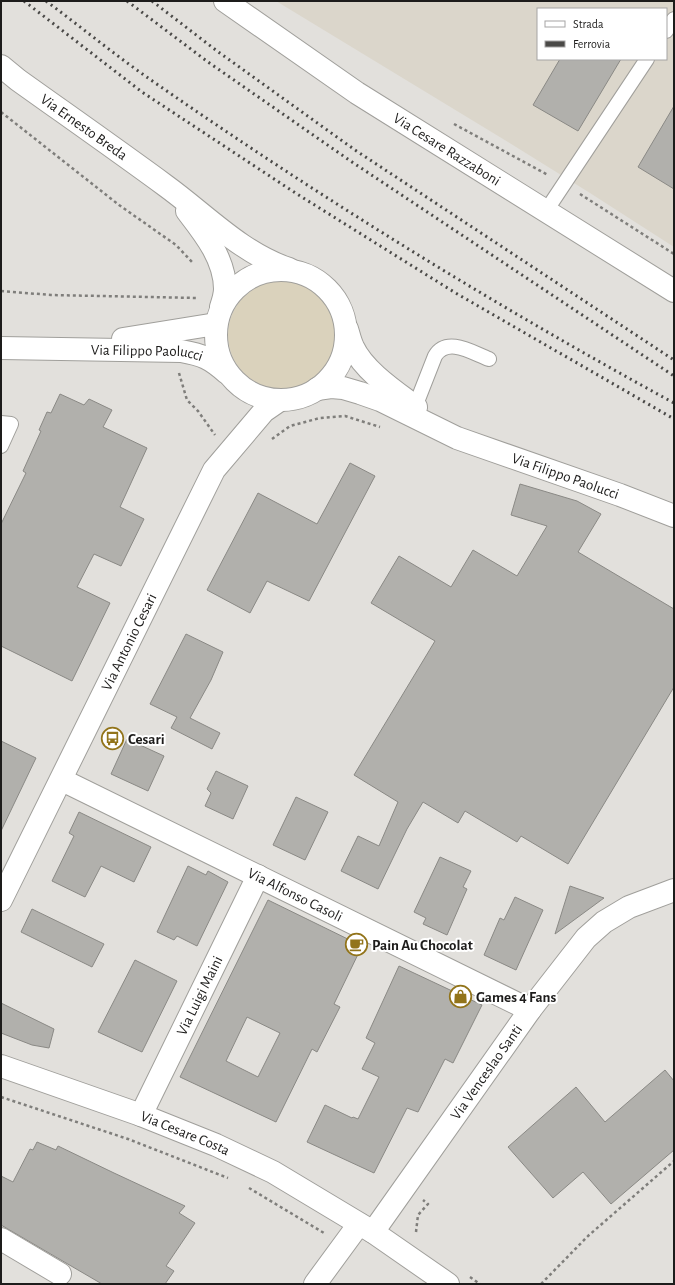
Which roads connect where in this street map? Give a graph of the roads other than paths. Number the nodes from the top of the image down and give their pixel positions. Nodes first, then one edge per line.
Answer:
1 (224, 1) edge
2 (674, 19) edge
3 (667, 30) edge
4 (646, 60) edge
5 (1, 66) edge
6 (167, 186) junction
7 (546, 211) junction
8 (302, 273) junction
9 (674, 291) edge
10 (219, 317) junction
11 (345, 325) junction
12 (1, 348) edge
13 (55, 350) junction
14 (489, 359) dead end
15 (231, 376) junction
16 (317, 389) junction
17 (280, 400) junction
18 (415, 407) junction
19 (1, 423) edge
20 (457, 438) junction
21 (1, 446) edge
22 (674, 516) edge
23 (62, 780) junction
24 (258, 876) junction
25 (674, 890) edge
26 (1, 900) edge
27 (530, 1010) junction
28 (1, 1066) edge
29 (141, 1115) junction
30 (366, 1228) junction
31 (1, 1239) edge
32 (60, 1274) dead end
33 (315, 1284) edge
34 (448, 1284) edge

1 - 7 street, Via Cesare Razzaboni
2 - 3 lane
4 - 7 lane
5 - 6 street, Via Ernesto Breda
6 - 8 street, Via Ernesto Breda
6 - 10 street, Via Ernesto Breda
7 - 9 street, Via Cesare Razzaboni
8 - 10 street
8 - 11 street
10 - 13 street, Via Filippo Paolucci
10 - 15 street
11 - 16 street
11 - 18 street, Via Filippo Paolucci
12 - 13 street, Via Filippo Paolucci
13 - 15 street, Via Filippo Paolucci
14 - 18 lane
15 - 17 street
16 - 17 street
16 - 20 street, Via Filippo Paolucci
17 - 23 street, Via Antonio Cesari
18 - 20 street, Via Filippo Paolucci
19 - 21 lane
20 - 22 street, Via Filippo Paolucci
23 - 24 street, Via Alfonso Casoli
23 - 26 street, Via Antonio Cesari
24 - 27 street, Via Alfonso Casoli
24 - 29 street, Via Luigi Maini
25 - 27 street, Via Venceslao Santi
27 - 30 street, Via Venceslao Santi
28 - 29 street, Via Cesare Costa
29 - 30 street, Via Cesare Costa
30 - 33 street
30 - 34 street, Via Cesare Costa
31 - 32 street

